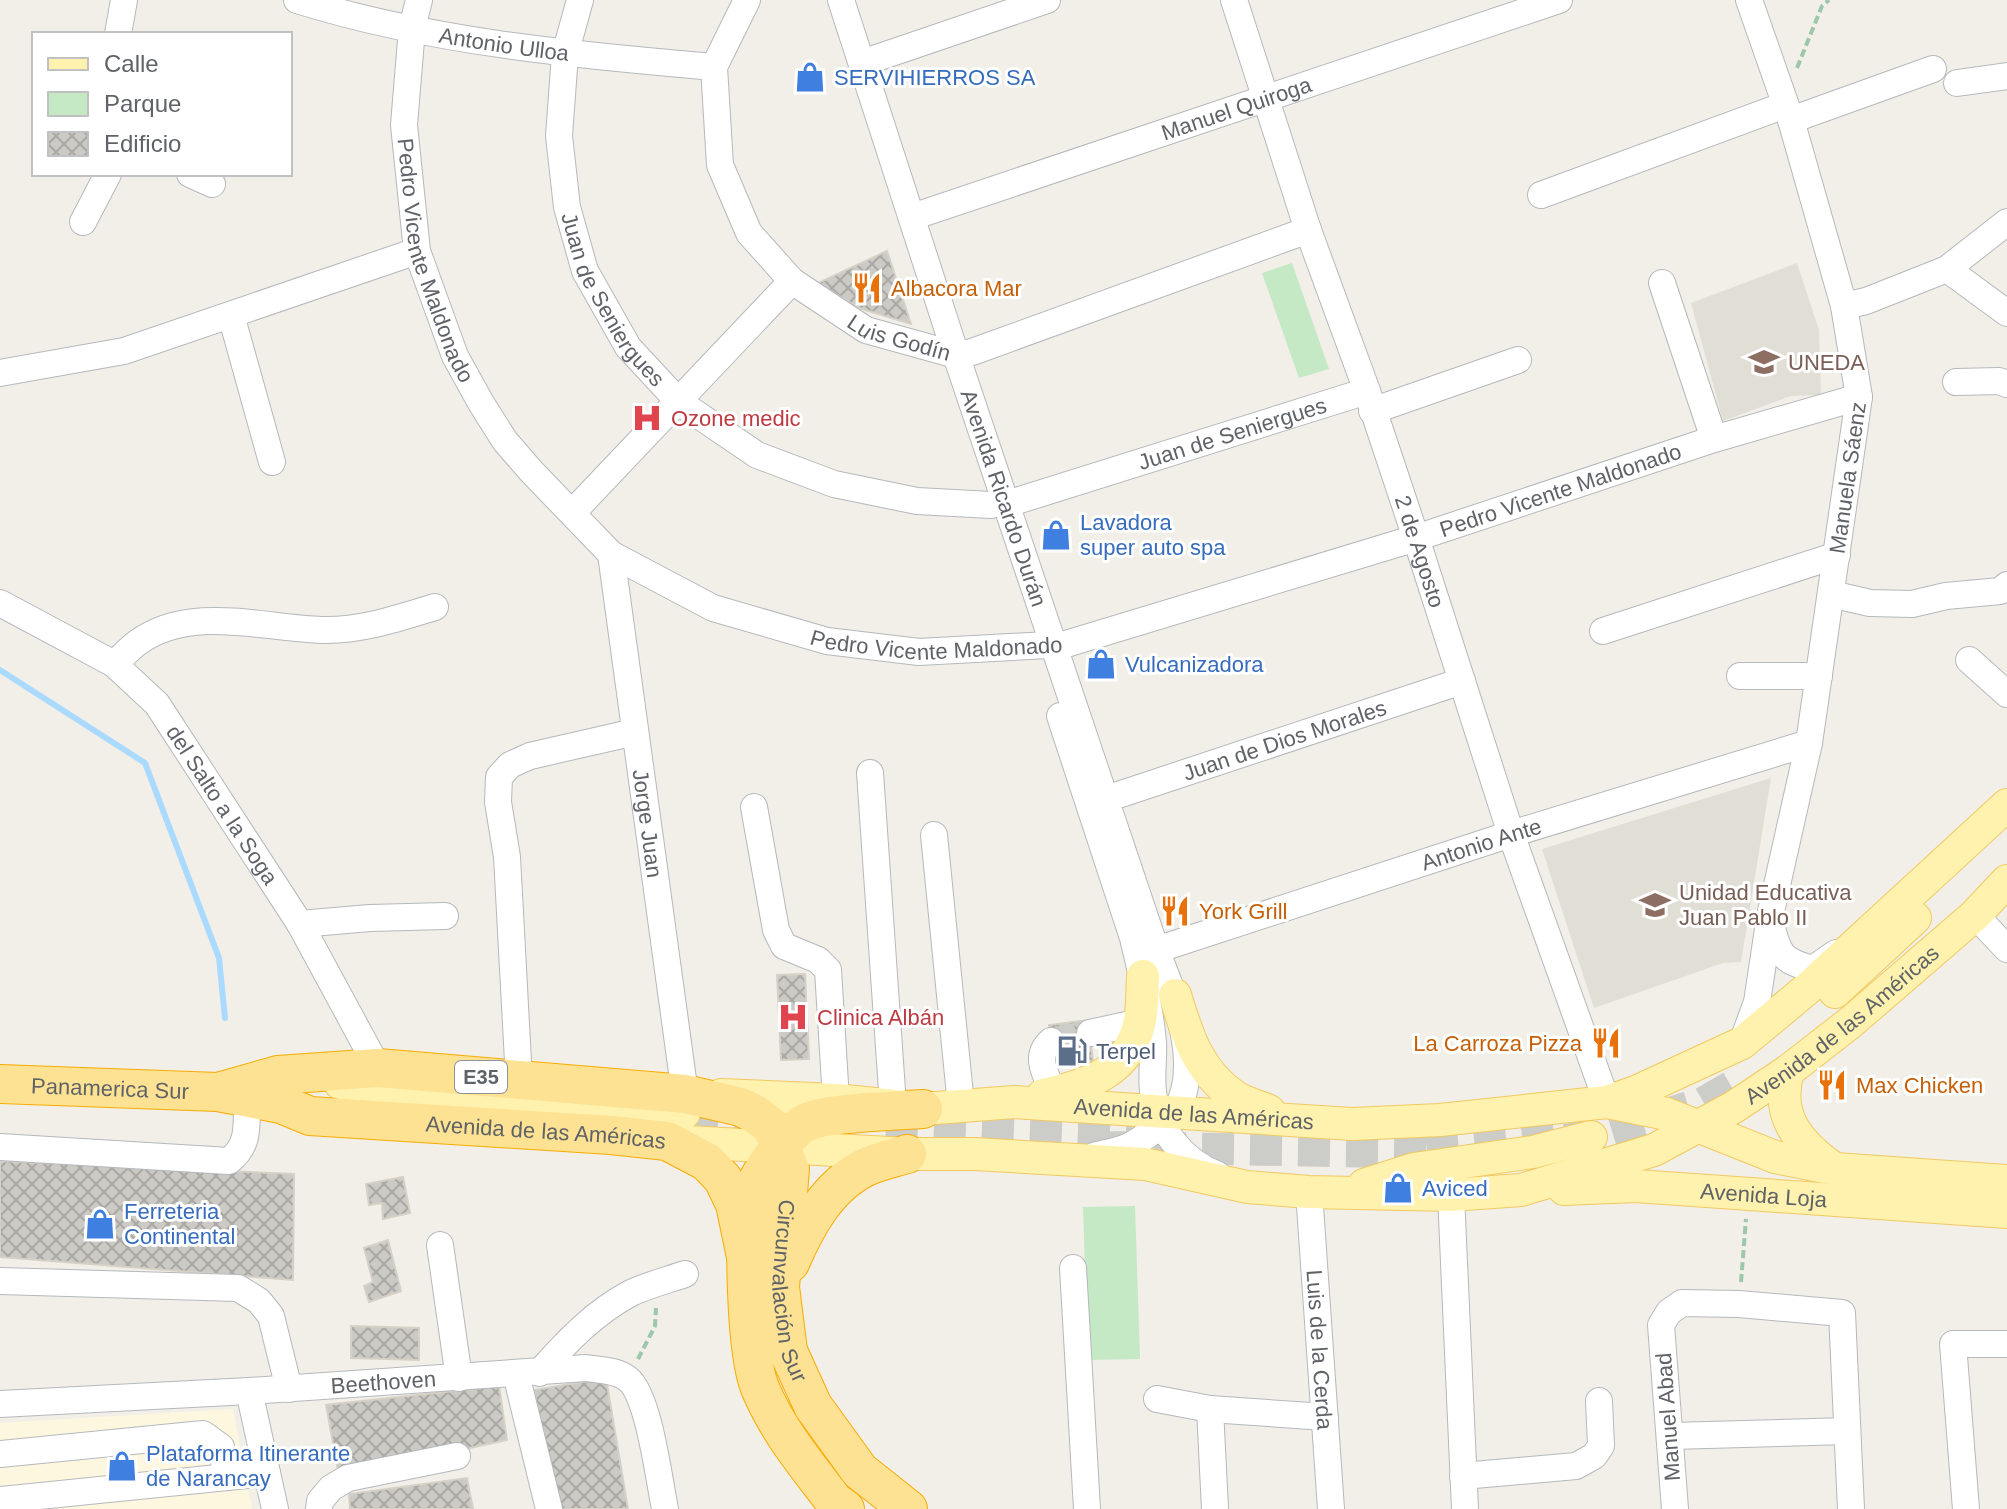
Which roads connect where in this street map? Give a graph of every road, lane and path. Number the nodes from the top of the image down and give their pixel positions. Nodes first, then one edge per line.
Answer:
1 (124, 0) edge
2 (297, 0) edge
3 (419, 0) edge
4 (580, 0) edge
5 (747, 0) edge
6 (827, 0) edge
7 (841, 0) edge
8 (1047, 0) edge
9 (1234, 0) edge
10 (1749, 0) edge
11 (1829, 0) edge
12 (1552, 1) edge
13 (412, 28) junction
14 (118, 32) edge
15 (565, 54) junction
16 (862, 63) junction
17 (714, 67) junction
18 (1933, 69) dead end
19 (2007, 76) edge
20 (1957, 83) dead end
21 (1266, 98) junction
22 (1788, 113) junction
23 (107, 176) edge
24 (1541, 195) dead end
25 (912, 217) junction
26 (83, 222) dead end
27 (2007, 222) edge
28 (1308, 230) junction
29 (417, 251) junction
30 (1947, 269) junction
31 (792, 281) junction
32 (1662, 283) dead end
33 (1844, 306) junction
34 (2007, 313) edge
35 (231, 315) junction
36 (947, 352) junction
37 (1518, 360) dead end
38 (0, 373) edge
39 (1956, 382) dead end
40 (2007, 384) edge
41 (1859, 397) junction
42 (1370, 401) junction
43 (679, 402) junction
44 (1714, 439) junction
45 (272, 462) dead end
46 (999, 504) junction
47 (572, 513) junction
48 (1416, 538) junction
49 (611, 554) junction
50 (1837, 555) junction
51 (2007, 585) edge
52 (1831, 594) junction
53 (0, 603) edge
54 (435, 607) dead end
55 (1603, 631) dead end
56 (1046, 646) junction
57 (1969, 660) dead end
58 (114, 664) junction
59 (1740, 676) dead end
60 (1819, 676) junction
61 (1462, 681) junction
62 (2007, 694) edge
63 (635, 732) junction
64 (1809, 743) junction
65 (870, 773) dead end
66 (1106, 799) junction
67 (2007, 805) edge
68 (754, 807) dead end
69 (2007, 824) edge
70 (1511, 834) junction
71 (934, 835) dead end
72 (2007, 869) edge
73 (2007, 881) edge
74 (1975, 915) junction
75 (445, 916) dead end
76 (1770, 916) junction
77 (300, 924) junction
78 (1867, 932) junction
79 (2007, 949) edge
80 (1149, 963) junction
81 (1175, 995) junction
82 (1140, 1022) junction
83 (1090, 1033) tunnel mouth
84 (1051, 1041) dead end
85 (1742, 1043) junction
86 (378, 1068) junction
87 (1788, 1071) junction
88 (519, 1080) junction
89 (0, 1084) edge
90 (256, 1092) junction
91 (1054, 1093) junction
92 (836, 1100) junction
93 (1014, 1102) junction
94 (1607, 1102) junction
95 (961, 1105) junction
96 (908, 1107) junction
97 (1165, 1116) junction
98 (680, 1118) junction
99 (1287, 1118) junction
100 (1699, 1125) junction
101 (1591, 1137) tunnel mouth
102 (0, 1147) edge
103 (782, 1147) junction
104 (907, 1154) junction
105 (1051, 1158) junction
106 (1835, 1169) junction
107 (2007, 1181) edge
108 (1247, 1187) junction
109 (1521, 1190) junction
110 (1309, 1192) junction
111 (1342, 1193) junction
112 (1747, 1194) junction
113 (1451, 1195) junction
114 (2001, 1216) edge
115 (440, 1245) dead end
116 (746, 1257) junction
117 (1073, 1268) dead end
118 (685, 1274) dead end
119 (0, 1281) edge
120 (780, 1287) junction
121 (1739, 1304) junction
122 (2007, 1344) edge
123 (528, 1374) junction
124 (459, 1378) junction
125 (289, 1389) junction
126 (249, 1391) junction
127 (1157, 1399) dead end
128 (1599, 1401) dead end
129 (0, 1404) edge
130 (1210, 1409) junction
131 (1325, 1417) junction
132 (1847, 1431) junction
133 (1671, 1436) junction
134 (0, 1454) edge
135 (457, 1456) dead end
136 (267, 1473) junction
137 (1463, 1476) junction
138 (227, 1477) junction
139 (0, 1500) edge
140 (275, 1509) edge
141 (319, 1509) edge
142 (549, 1509) edge
143 (665, 1509) edge
144 (845, 1509) edge
145 (908, 1509) edge
146 (1087, 1509) edge
147 (1215, 1509) edge
148 (1331, 1509) edge
149 (1465, 1509) edge
150 (1675, 1509) edge
151 (1851, 1509) edge
152 (1966, 1509) edge

1 - 14 street
2 - 13 street, Antonio Ulloa
3 - 13 street, Pedro Vicente Maldonado
4 - 15 street, Juan de Seniergues
5 - 17 street, Luis Godín
6 - 36 street, Avenida Ricardo Durán
7 - 16 street, Avenida Ricardo Durán
8 - 16 street
9 - 21 street, 2 de Agosto
10 - 22 street, Manuela Sáenz
11 - 22 path
12 - 21 street, Manuel Quiroga
13 - 15 street, Antonio Ulloa
13 - 29 street, Pedro Vicente Maldonado
15 - 17 street, Antonio Ulloa
15 - 43 street, Juan de Seniergues
16 - 25 street, Avenida Ricardo Durán
17 - 31 street, Luis Godín
18 - 22 street
19 - 20 street
21 - 25 street, Manuel Quiroga
21 - 28 street, 2 de Agosto
22 - 24 street
22 - 33 street, Manuela Sáenz
23 - 26 street
25 - 36 street, Avenida Ricardo Durán
27 - 30 street
28 - 36 street, Luis Godín
28 - 42 street, 2 de Agosto
29 - 35 street
29 - 47 street, Pedro Vicente Maldonado
30 - 33 street
30 - 34 street
31 - 36 street, Luis Godín
31 - 43 street
32 - 44 street
33 - 41 street, Manuela Sáenz
35 - 38 street
35 - 45 street
36 - 46 street, Avenida Ricardo Durán
37 - 42 street, Juan de Seniergues
39 - 40 street
41 - 44 street, Pedro Vicente Maldonado
41 - 50 street, Manuela Sáenz
42 - 46 street, Juan de Seniergues
42 - 48 street, 2 de Agosto
43 - 46 street, Juan de Seniergues
43 - 47 street
44 - 48 street, Pedro Vicente Maldonado
46 - 56 street, Avenida Ricardo Durán
47 - 49 street, Pedro Vicente Maldonado
48 - 56 street, Pedro Vicente Maldonado
48 - 61 street, 2 de Agosto
49 - 56 street, Pedro Vicente Maldonado
49 - 63 street, Jorge Juan
50 - 52 street, Manuela Sáenz
50 - 55 street
51 - 52 street
52 - 60 street, Manuela Sáenz
53 - 58 street, del Salto a la Soga
54 - 58 street
56 - 66 street, Avenida Ricardo Durán
56 - 80 street, Avenida Ricardo Durán
57 - 62 street
58 - 77 street, del Salto a la Soga
59 - 60 street
60 - 64 street, Manuela Sáenz
61 - 66 street, Juan de Dios Morales
61 - 70 street, 2 de Agosto
63 - 88 street
63 - 98 street, Jorge Juan
64 - 70 street, Antonio Ante
64 - 76 street, Manuela Sáenz
65 - 96 street
66 - 80 street, Avenida Ricardo Durán
67 - 78 main road, Avenida de las Américas
68 - 92 street
69 - 72 main road, Avenida de las Américas
70 - 80 street, Antonio Ante
70 - 94 street, 2 de Agosto
71 - 95 street
73 - 74 main road, Avenida de las Américas
74 - 79 street
74 - 87 main road, Avenida de las Américas
75 - 77 street
76 - 78 street, Manuela Sáenz
76 - 85 street, Manuela Sáenz
77 - 86 street, del Salto a la Soga
78 - 85 main road, Avenida de las Américas
80 - 81 street, Avenida Ricardo Durán
80 - 82 main road
80 - 97 street
81 - 97 street, Avenida Ricardo Durán
81 - 99 main road
82 - 83 street
82 - 91 main road
84 - 91 street
85 - 94 main road, Avenida de las Américas
86 - 88 highway, Avenida de las Américas / E35
86 - 90 highway, Avenida de las Américas / E35
87 - 100 main road, Avenida de las Américas
87 - 106 main road
88 - 98 highway, Avenida de las Américas / E35
89 - 90 highway, Panamerica Sur / E35
90 - 98 highway, Avenida de las Américas / E35
90 - 102 street
91 - 93 main road
92 - 96 main road, Avenida de las Américas
92 - 98 main road, Avenida de las Américas
93 - 95 main road, Avenida de las Américas
93 - 97 main road, Avenida de las Américas
94 - 99 main road, Avenida de las Américas
94 - 100 main road, Avenida Loja
95 - 96 main road, Avenida de las Américas
96 - 103 highway
97 - 99 main road, Avenida de las Américas
97 - 105 street
97 - 108 street
98 - 103 main road, Avenida de las Américas
98 - 103 highway, Circunvalación Sur / E35
98 - 116 highway, E35
100 - 106 main road, Avenida Loja
100 - 109 main road, Avenida de las Américas
101 - 111 main road
103 - 104 main road, Avenida de las Américas
103 - 116 highway
103 - 120 highway, Circunvalación Sur / E35
104 - 105 main road, Avenida de las Américas
104 - 120 highway
105 - 108 main road, Avenida de las Américas
106 - 107 main road, Avenida Loja
108 - 110 main road, Avenida de las Américas
109 - 112 main road, Avenida Loja
109 - 113 main road, Avenida de las Américas
110 - 111 main road, Avenida de las Américas
110 - 131 street, Luis de la Cerda
111 - 113 main road, Avenida de las Américas
112 - 114 main road, Avenida Loja
112 - 121 path
113 - 137 street
115 - 124 street
116 - 144 highway, Circunvalación Sur / E35
117 - 146 street
118 - 123 street
119 - 125 street
120 - 145 highway, Circunvalación Sur / E35
121 - 132 street
121 - 133 street, Manuel Abad
122 - 152 street
123 - 124 street, Beethoven
123 - 142 street
123 - 143 street, Beethoven
124 - 125 street, Beethoven
125 - 126 street, Beethoven
126 - 129 street, Beethoven
126 - 136 street
127 - 130 street
128 - 137 street
130 - 131 street
130 - 147 street
131 - 148 street, Luis de la Cerda
132 - 133 street
132 - 151 street
133 - 150 street, Manuel Abad
134 - 138 street
135 - 141 street
136 - 138 street
136 - 140 street
137 - 149 street
138 - 139 street

